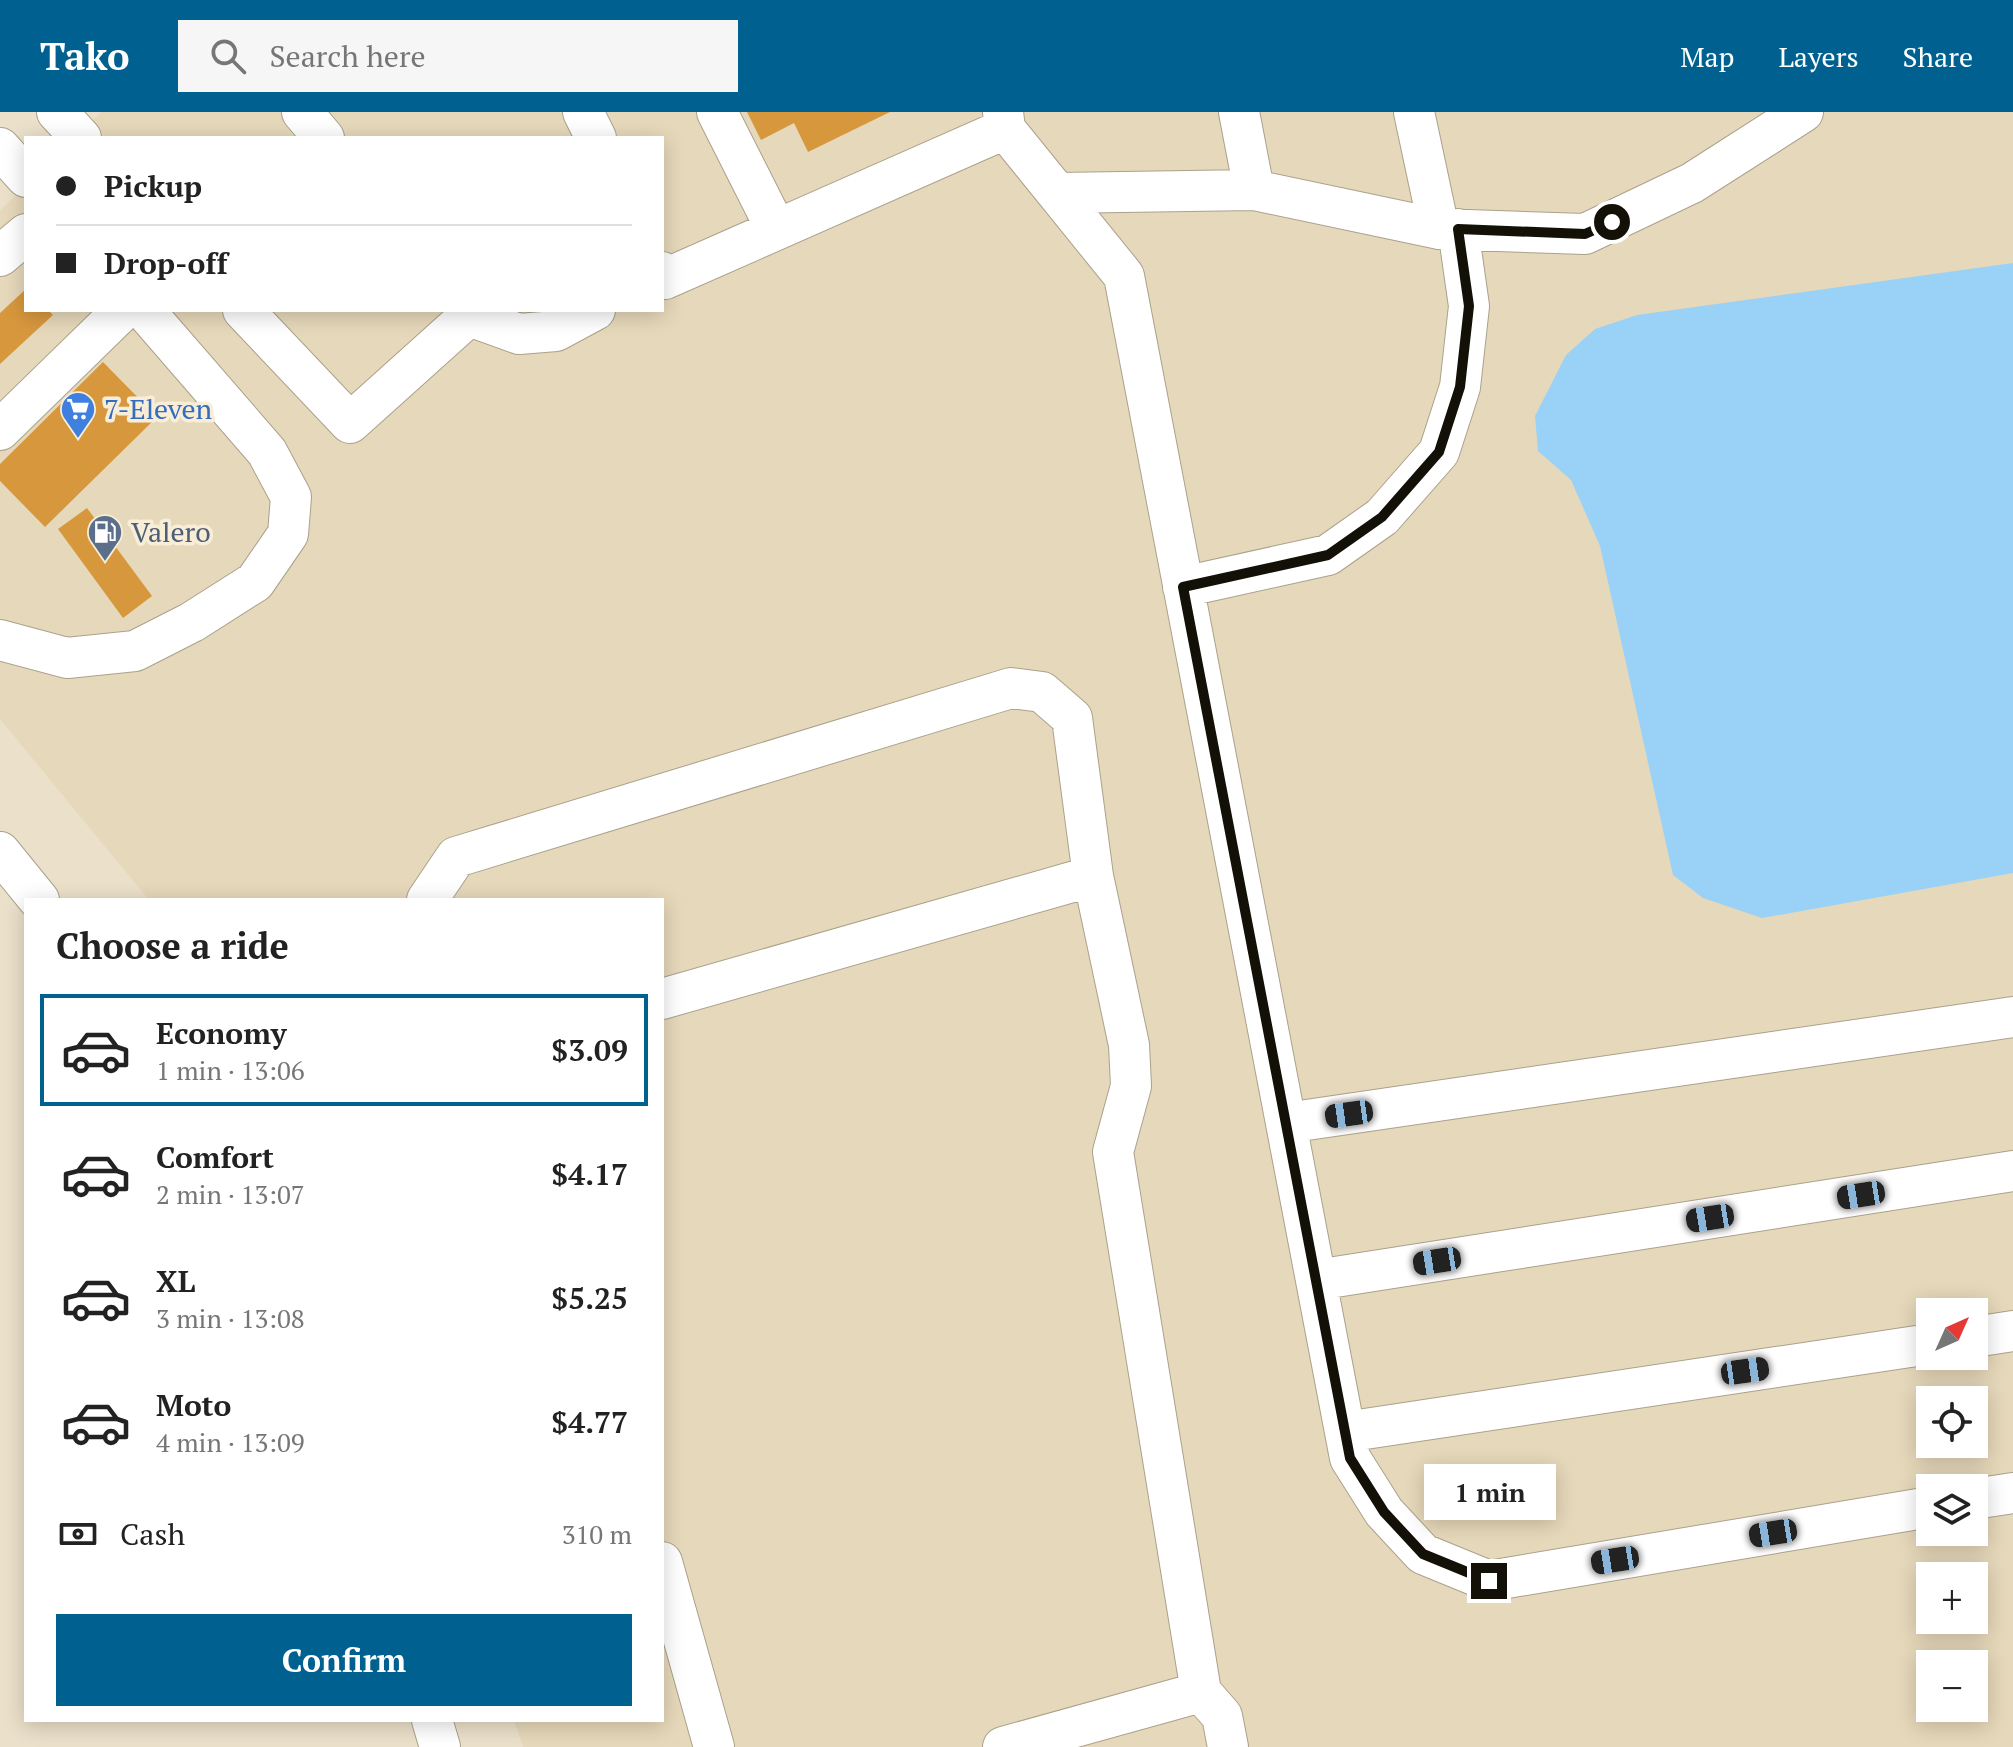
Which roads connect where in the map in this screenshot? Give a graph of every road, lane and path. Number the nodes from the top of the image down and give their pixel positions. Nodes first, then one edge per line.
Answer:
1 (57, 112) edge
2 (302, 112) edge
3 (583, 112) edge
4 (717, 112) edge
5 (1239, 112) edge
6 (1414, 112) edge
7 (1803, 112) edge
8 (1004, 121) edge
9 (79, 136) edge
10 (322, 136) edge
11 (595, 136) edge
12 (0, 148) edge
13 (24, 175) edge
14 (1254, 190) junction
15 (1057, 193) junction
16 (776, 229) junction
17 (1449, 229) junction
18 (24, 236) edge
19 (0, 256) edge
20 (664, 277) edge
21 (121, 312) edge
22 (146, 312) edge
23 (245, 312) edge
24 (591, 312) edge
25 (466, 313) edge
26 (0, 430) edge
27 (1183, 587) junction
28 (0, 640) edge
29 (0, 852) edge
30 (1093, 876) junction
31 (37, 898) edge
32 (428, 898) edge
33 (664, 998) edge
34 (2013, 1017) edge
35 (1286, 1123) junction
36 (2013, 1171) edge
37 (1316, 1280) junction
38 (2013, 1331) edge
39 (1988, 1335) edge
40 (1916, 1346) edge
41 (1345, 1432) junction
42 (2013, 1493) edge
43 (1988, 1497) edge
44 (1916, 1509) edge
45 (664, 1569) edge
46 (1201, 1692) junction
47 (433, 1722) edge
48 (440, 1747) edge
49 (714, 1747) edge
50 (1003, 1747) edge
51 (1228, 1747) edge

1 - 9 street
2 - 10 street
3 - 11 street
4 - 16 street
5 - 14 street
6 - 17 street
7 - 17 street
8 - 15 street
8 - 16 street
12 - 13 street
14 - 15 street
14 - 17 street
15 - 27 street
16 - 20 street
17 - 27 street
18 - 19 street
21 - 26 street
22 - 28 street
23 - 25 street
24 - 25 street
27 - 35 street
29 - 31 street
30 - 32 street
30 - 33 street
30 - 46 street
34 - 35 street
35 - 37 street
36 - 37 street
37 - 41 street
38 - 39 street
40 - 41 street
41 - 44 street
42 - 43 street
45 - 49 street
46 - 50 street
46 - 51 street
47 - 48 street

